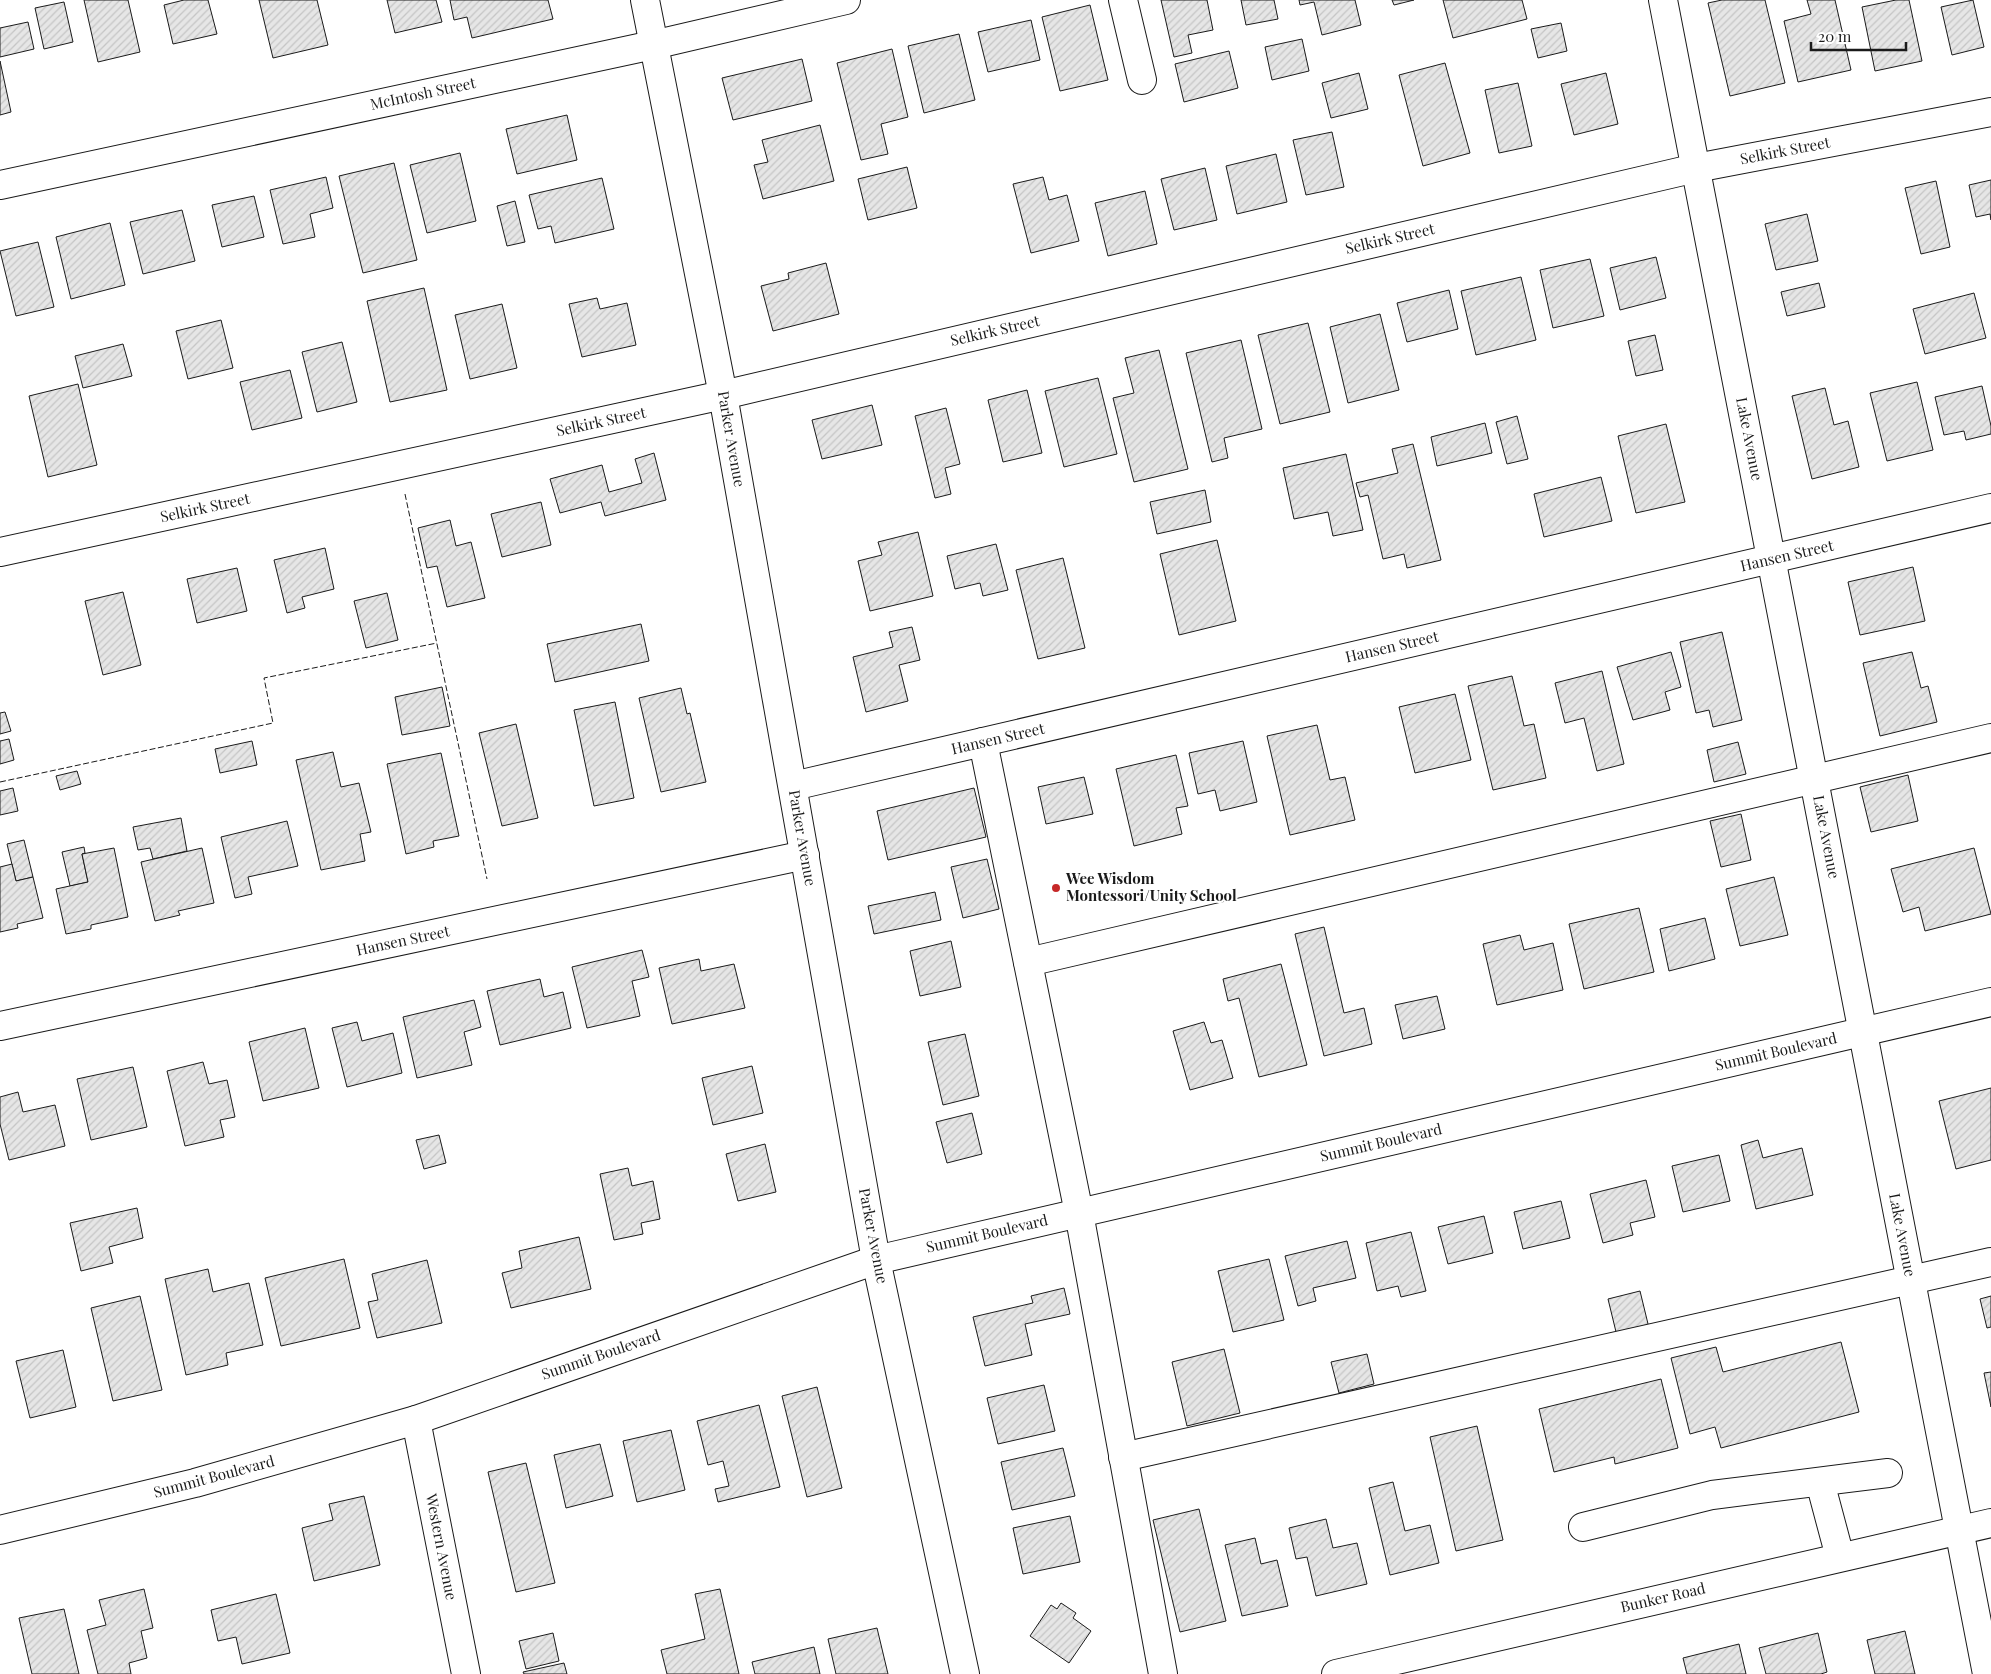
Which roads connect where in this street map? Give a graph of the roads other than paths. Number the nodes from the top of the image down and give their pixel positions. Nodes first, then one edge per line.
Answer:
1 (645, 0) edge
2 (846, 0) edge
3 (1123, 0) edge
4 (1663, 0) edge
5 (653, 45) junction
6 (1142, 80) dead end
7 (1991, 112) edge
8 (1696, 168) junction
9 (0, 185) edge
10 (723, 395) junction
11 (1991, 508) edge
12 (0, 552) edge
13 (1772, 559) junction
14 (1991, 738) edge
15 (983, 742) junction
16 (1815, 780) junction
17 (793, 786) junction
18 (805, 855) junction
19 (1028, 962) junction
20 (1991, 1002) edge
21 (0, 1026) edge
22 (1863, 1031) junction
23 (1079, 1213) junction
24 (876, 1260) junction
25 (1991, 1262) edge
26 (1911, 1281) junction
27 (416, 1420) junction
28 (1123, 1456) junction
29 (1888, 1473) dead end
30 (1820, 1482) junction
31 (1991, 1523) edge
32 (1583, 1527) dead end
33 (0, 1530) edge
34 (1959, 1530) junction
35 (1840, 1557) junction
36 (466, 1674) edge
37 (965, 1674) edge
38 (1163, 1674) edge
39 (1336, 1674) edge
40 (1987, 1674) edge

1 - 5 street, Parker Avenue
2 - 5 street, McIntosh Street
3 - 6 street
4 - 8 street, Lake Avenue
5 - 9 street, McIntosh Street
5 - 10 street, Parker Avenue
7 - 8 street, Selkirk Street
8 - 10 street, Selkirk Street
8 - 13 street, Lake Avenue
10 - 12 street, Selkirk Street
10 - 17 street, Parker Avenue
11 - 13 street, Hansen Street
13 - 15 street, Hansen Street
13 - 16 street, Lake Avenue
14 - 16 street
15 - 17 street, Hansen Street
15 - 19 street
16 - 19 street
16 - 22 street, Lake Avenue
17 - 18 street, Parker Avenue
18 - 21 street, Hansen Street
18 - 24 street, Parker Avenue
19 - 23 street
20 - 22 street, Summit Boulevard
22 - 23 street, Summit Boulevard
22 - 26 street, Lake Avenue
23 - 24 street, Summit Boulevard
23 - 28 street
24 - 27 street, Summit Boulevard
24 - 37 street, Parker Avenue
25 - 26 street
26 - 28 street
26 - 34 street, Lake Avenue
27 - 33 street, Summit Boulevard
27 - 36 street, Western Avenue
28 - 38 street
29 - 30 street
30 - 32 street
30 - 35 street
31 - 34 street, Bunker Road
34 - 35 street, Bunker Road
34 - 40 street, Lake Avenue
35 - 39 street, Bunker Road

